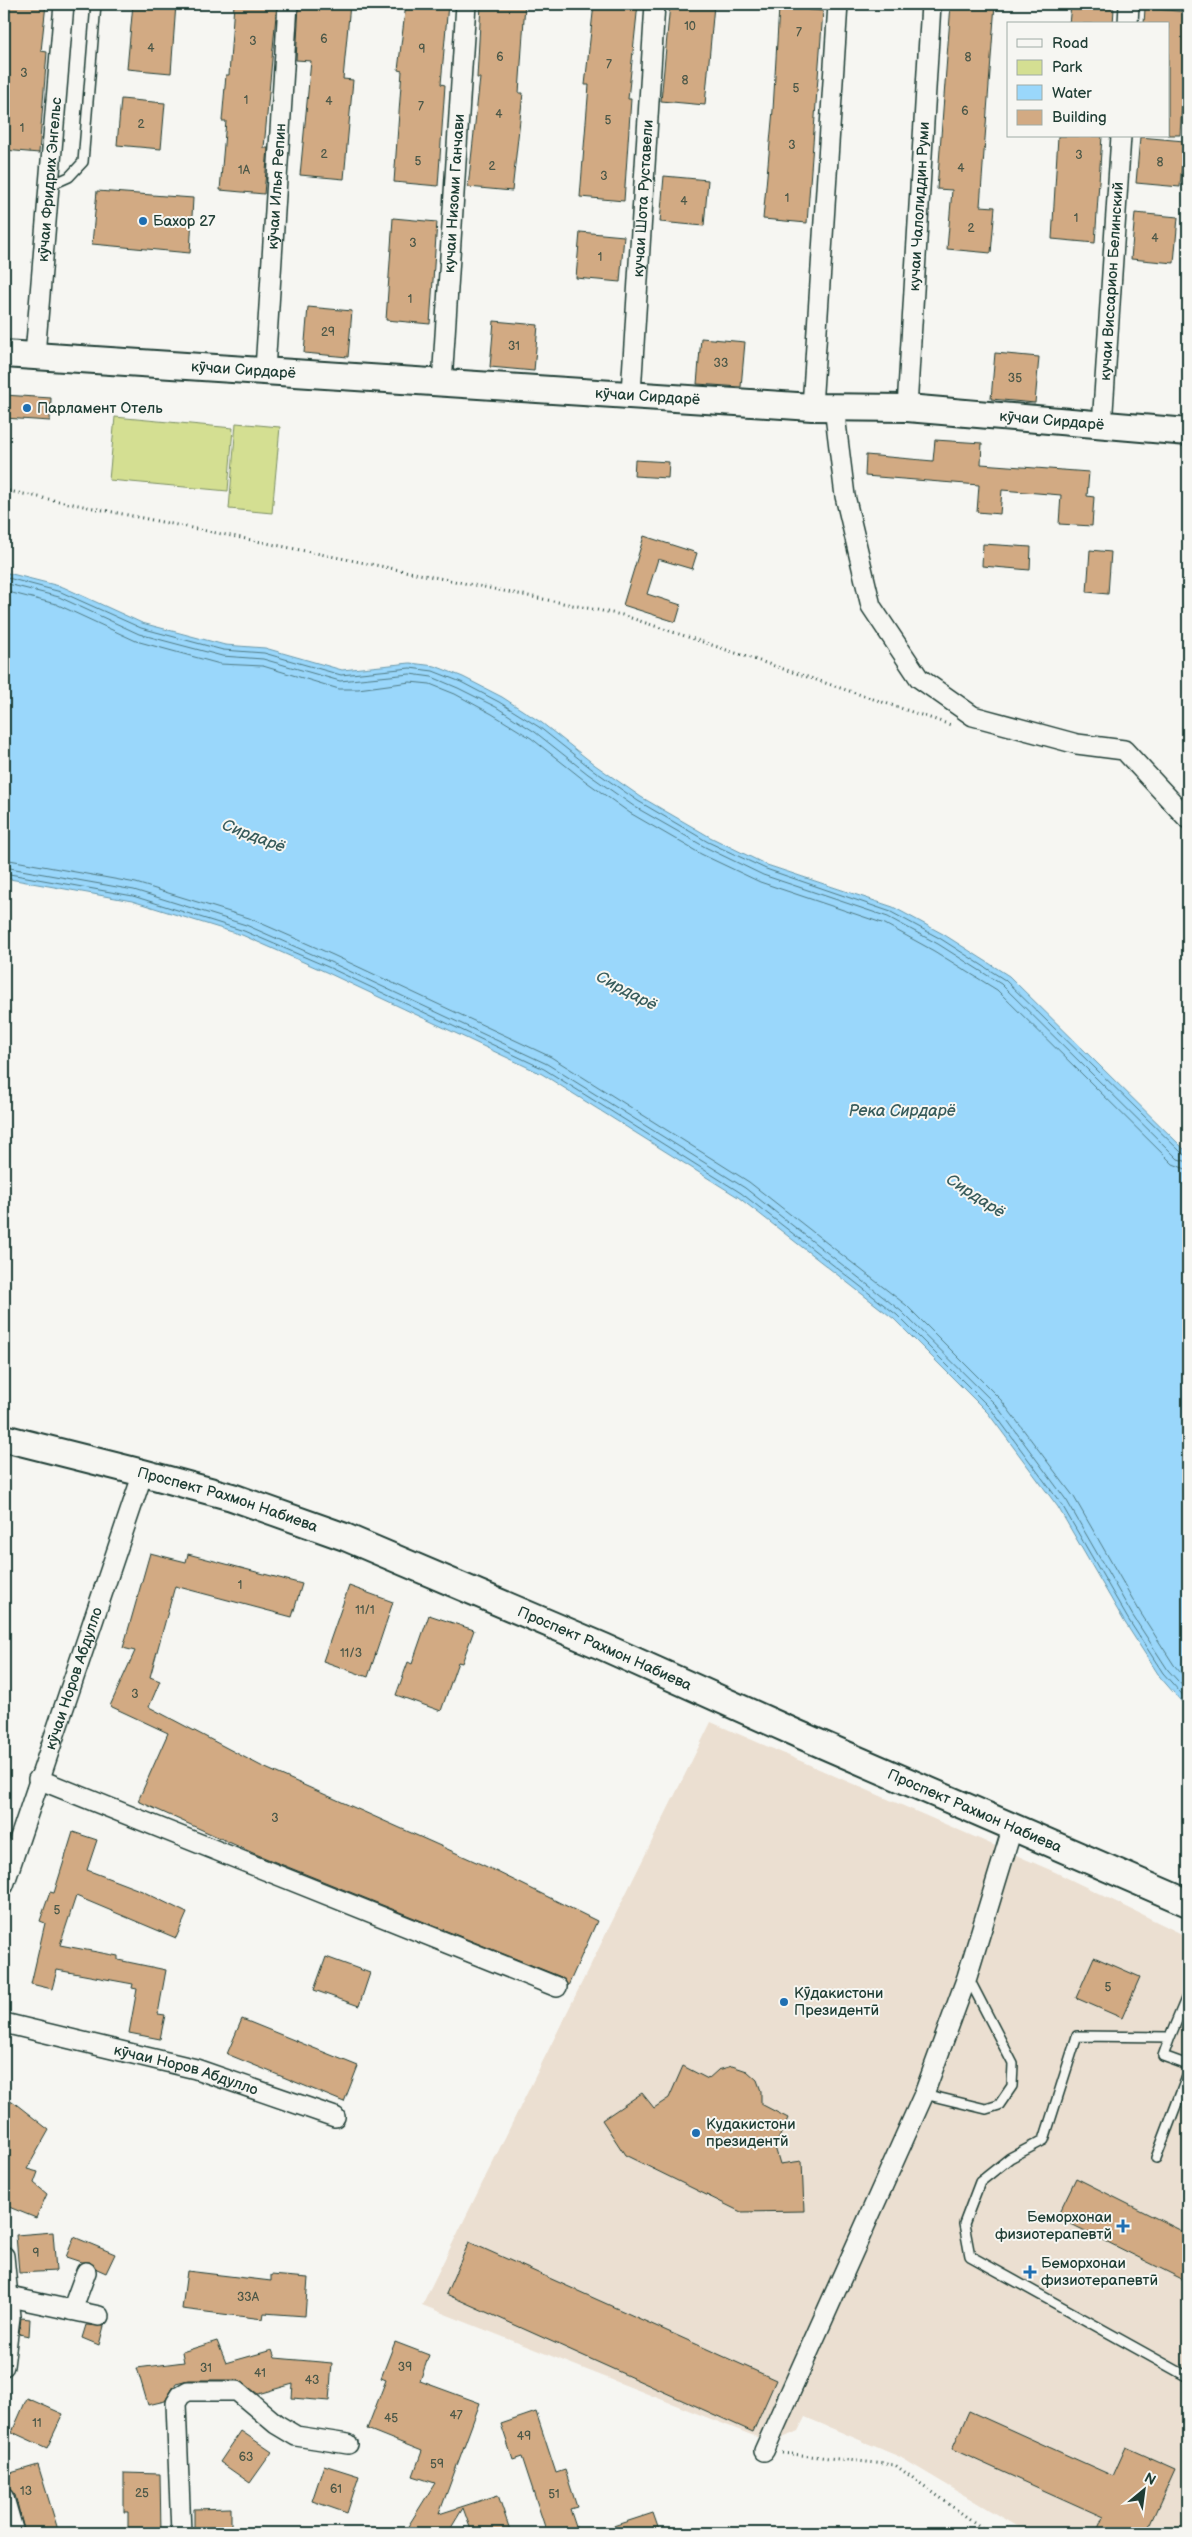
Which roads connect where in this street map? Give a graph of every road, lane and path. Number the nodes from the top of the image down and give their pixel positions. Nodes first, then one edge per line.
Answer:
1 (64, 4) edge
2 (96, 4) edge
3 (288, 4) edge
4 (466, 4) edge
5 (655, 4) edge
6 (838, 4) edge
7 (931, 4) edge
8 (1129, 4) edge
9 (1128, 22) edge
10 (1121, 138) edge
11 (51, 185) junction
12 (4, 354) edge
13 (35, 355) junction
14 (265, 370) junction
15 (442, 383) junction
16 (631, 394) junction
17 (823, 407) junction
18 (907, 408) junction
19 (1102, 426) junction
20 (1188, 432) edge
21 (4, 490) edge
22 (973, 716) junction
23 (1188, 819) edge
24 (4, 1423) edge
25 (4, 1438) edge
26 (143, 1473) junction
27 (38, 1779) junction
28 (1013, 1826) junction
29 (1188, 1884) edge
30 (4, 1885) edge
31 (1188, 1903) edge
32 (967, 1977) junction
33 (557, 1987) dead end
34 (1188, 1994) edge
35 (4, 2023) edge
36 (1170, 2037) junction
37 (1188, 2065) edge
38 (1188, 2074) edge
39 (924, 2094) junction
40 (335, 2117) dead end
41 (1156, 2158) dead end
42 (4, 2256) edge
43 (86, 2272) dead end
44 (10, 2297) junction
45 (72, 2310) junction
46 (99, 2316) dead end
47 (4, 2366) edge
48 (1188, 2377) edge
49 (348, 2444) dead end
50 (764, 2451) joint
51 (4, 2498) edge
52 (14, 2533) edge
53 (181, 2533) edge
54 (989, 2533) edge

1 - 11 street, кӯчаи Фридрих Энгельс
2 - 11 lane
3 - 14 street, кӯчаи Илья Репин
4 - 15 street, кучаи Низоми Ганчави
5 - 16 street, кучаи Шота Руставели
6 - 17 street
7 - 18 street, кучаи Чалолиддин Руми
8 - 9 street
10 - 19 street, кучаи Виссарион Белинский
11 - 13 street, кӯчаи Фридрих Энгельс
12 - 13 main road, кӯчаи Сирдарё
13 - 14 main road, кӯчаи Сирдарё
14 - 15 main road, кӯчаи Сирдарё
15 - 16 main road, кӯчаи Сирдарё
16 - 17 main road, кӯчаи Сирдарё
17 - 18 main road, кӯчаи Сирдарё
17 - 22 street
18 - 19 main road, кӯчаи Сирдарё
19 - 20 main road, кӯчаи Сирдарё
21 - 22 path
22 - 23 street
24 - 29 main road, Проспект Рахмон Набиева
25 - 26 main road, Проспект Рахмон Набиева
26 - 27 street, кӯчаи Норов Абдулло
26 - 28 main road, Проспект Рахмон Набиева
27 - 30 street, кӯчаи Норов Абдулло
27 - 33 street
28 - 31 main road, Проспект Рахмон Набиева
28 - 32 street
32 - 39 street
32 - 39 lane
34 - 36 lane
35 - 40 street, кӯчаи Норов Абдулло
36 - 37 lane
36 - 48 lane
38 - 41 lane
39 - 50 street
42 - 44 street
43 - 45 street
44 - 45 street
44 - 47 street
45 - 46 street
49 - 53 street
50 - 54 path
51 - 52 street

